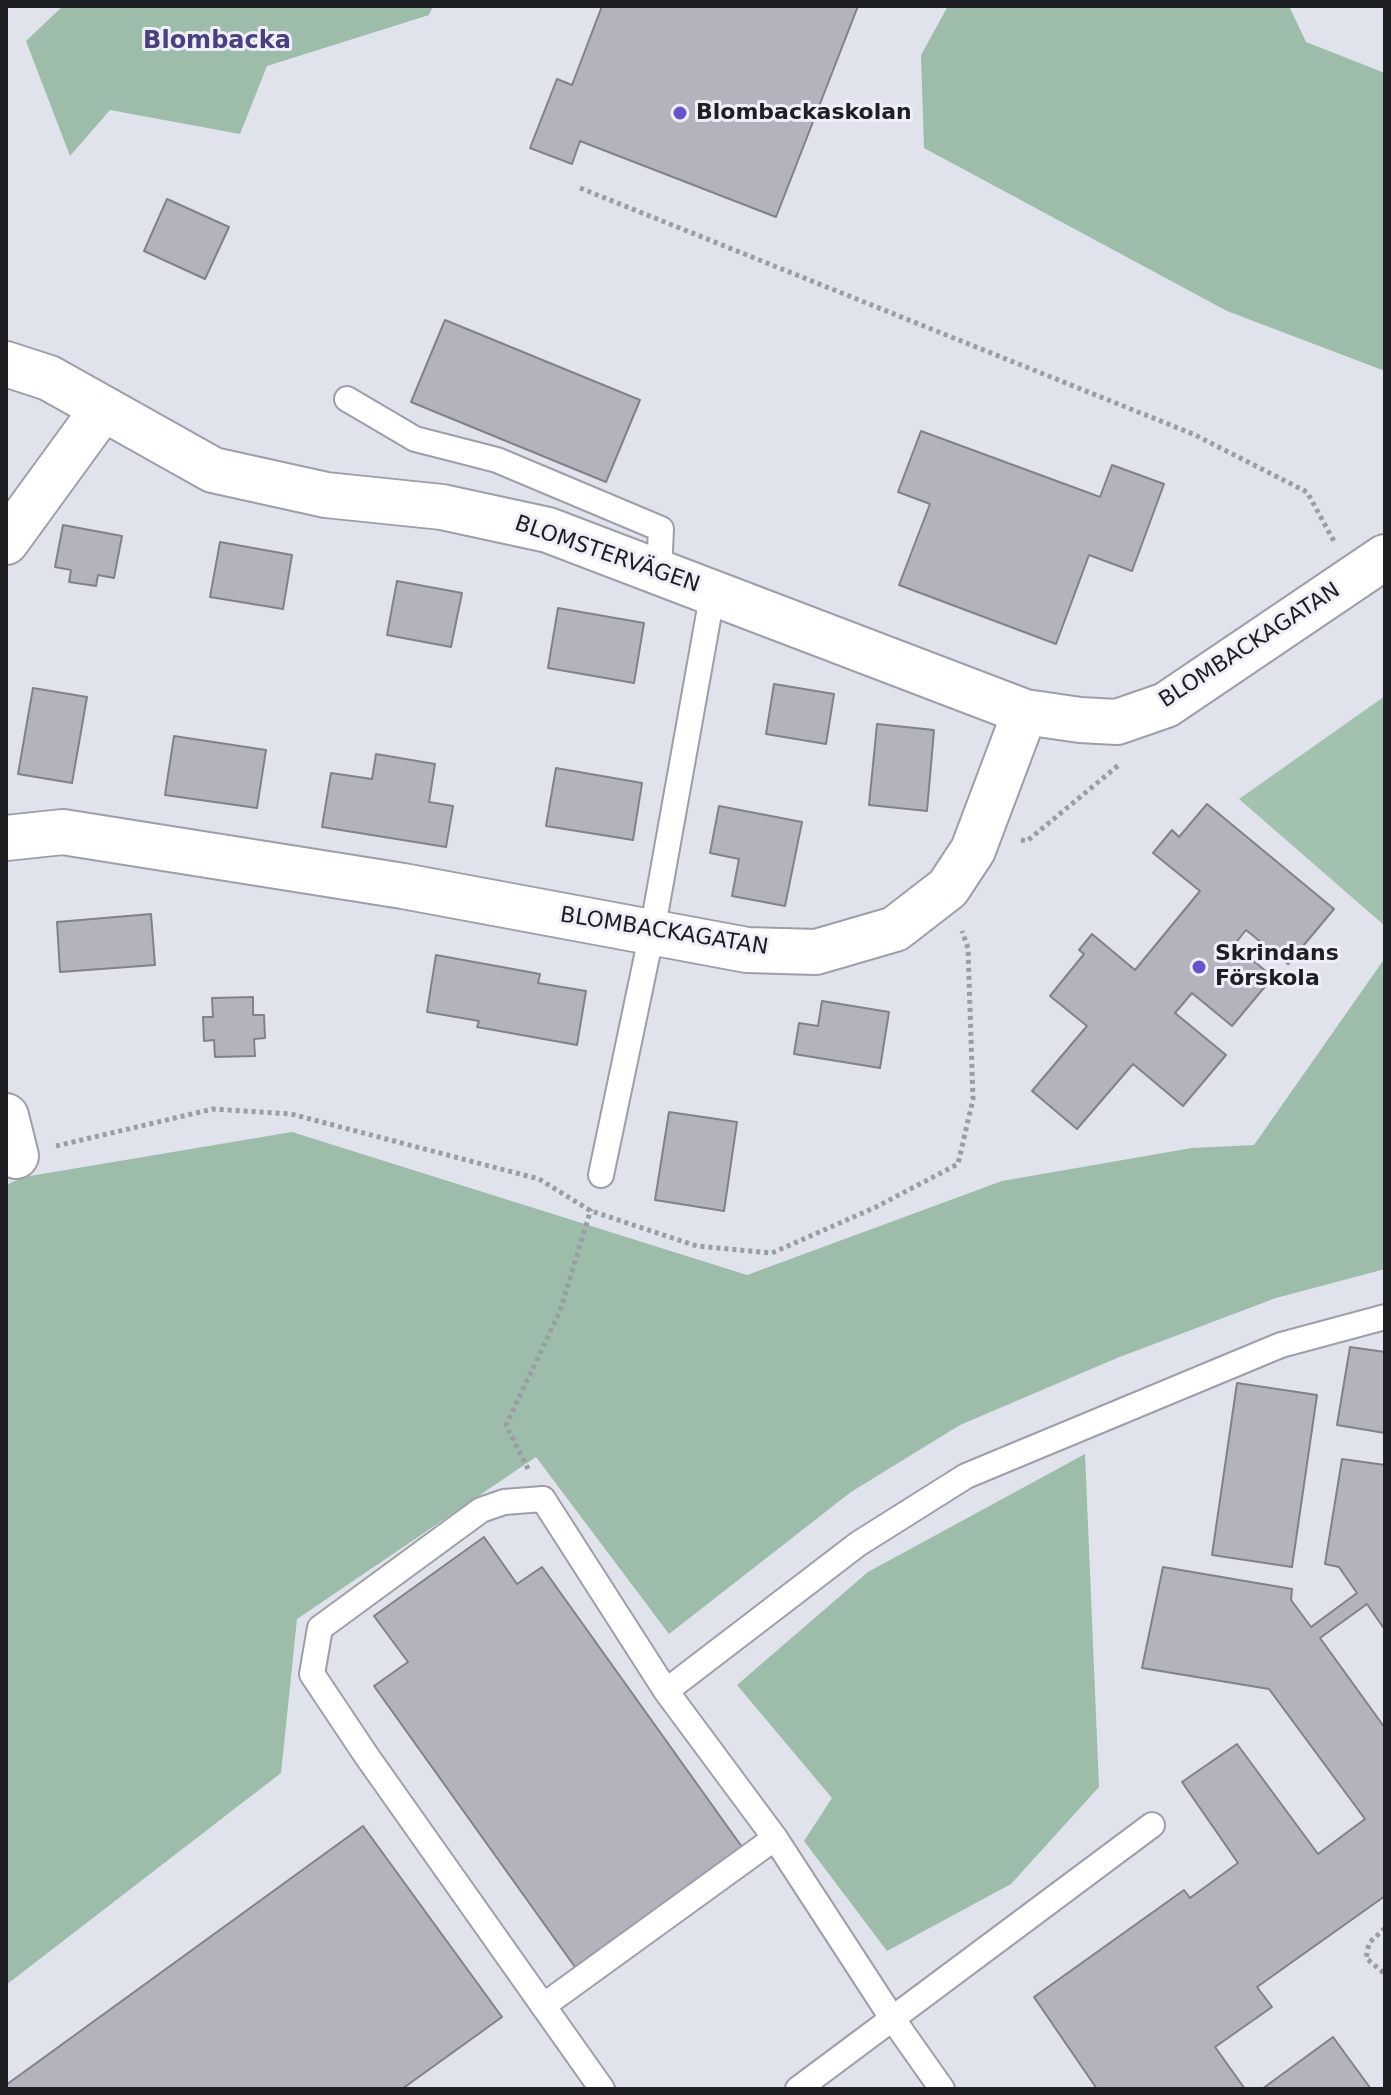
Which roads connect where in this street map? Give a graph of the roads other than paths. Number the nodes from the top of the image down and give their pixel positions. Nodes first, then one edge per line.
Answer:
1 (6, 364) edge
2 (347, 399) dead end
3 (102, 410) junction
4 (6, 542) edge
5 (1374, 564) edge
6 (659, 571) junction
7 (713, 591) junction
8 (1025, 712) junction
9 (6, 838) edge
10 (652, 932) junction
11 (601, 1175) road end
12 (1385, 1317) edge
13 (666, 1691) junction
14 (1152, 1825) dead end
15 (775, 1838) junction
16 (543, 2006) junction
17 (892, 2018) junction
18 (602, 2089) edge
19 (798, 2089) edge
20 (942, 2089) edge

1 - 3 street, BLOMSTERVÄGEN
2 - 6 lane
3 - 4 street
3 - 6 street, BLOMSTERVÄGEN
5 - 8 street, BLOMBACKAGATAN
6 - 7 street, BLOMSTERVÄGEN
7 - 8 street, BLOMSTERVÄGEN
7 - 10 lane
8 - 10 street, BLOMBACKAGATAN
9 - 10 street, BLOMBACKAGATAN
10 - 11 lane
12 - 13 lane
13 - 15 lane
13 - 16 lane
14 - 17 lane
15 - 16 lane
15 - 17 lane
16 - 18 lane
17 - 19 lane
17 - 20 lane

